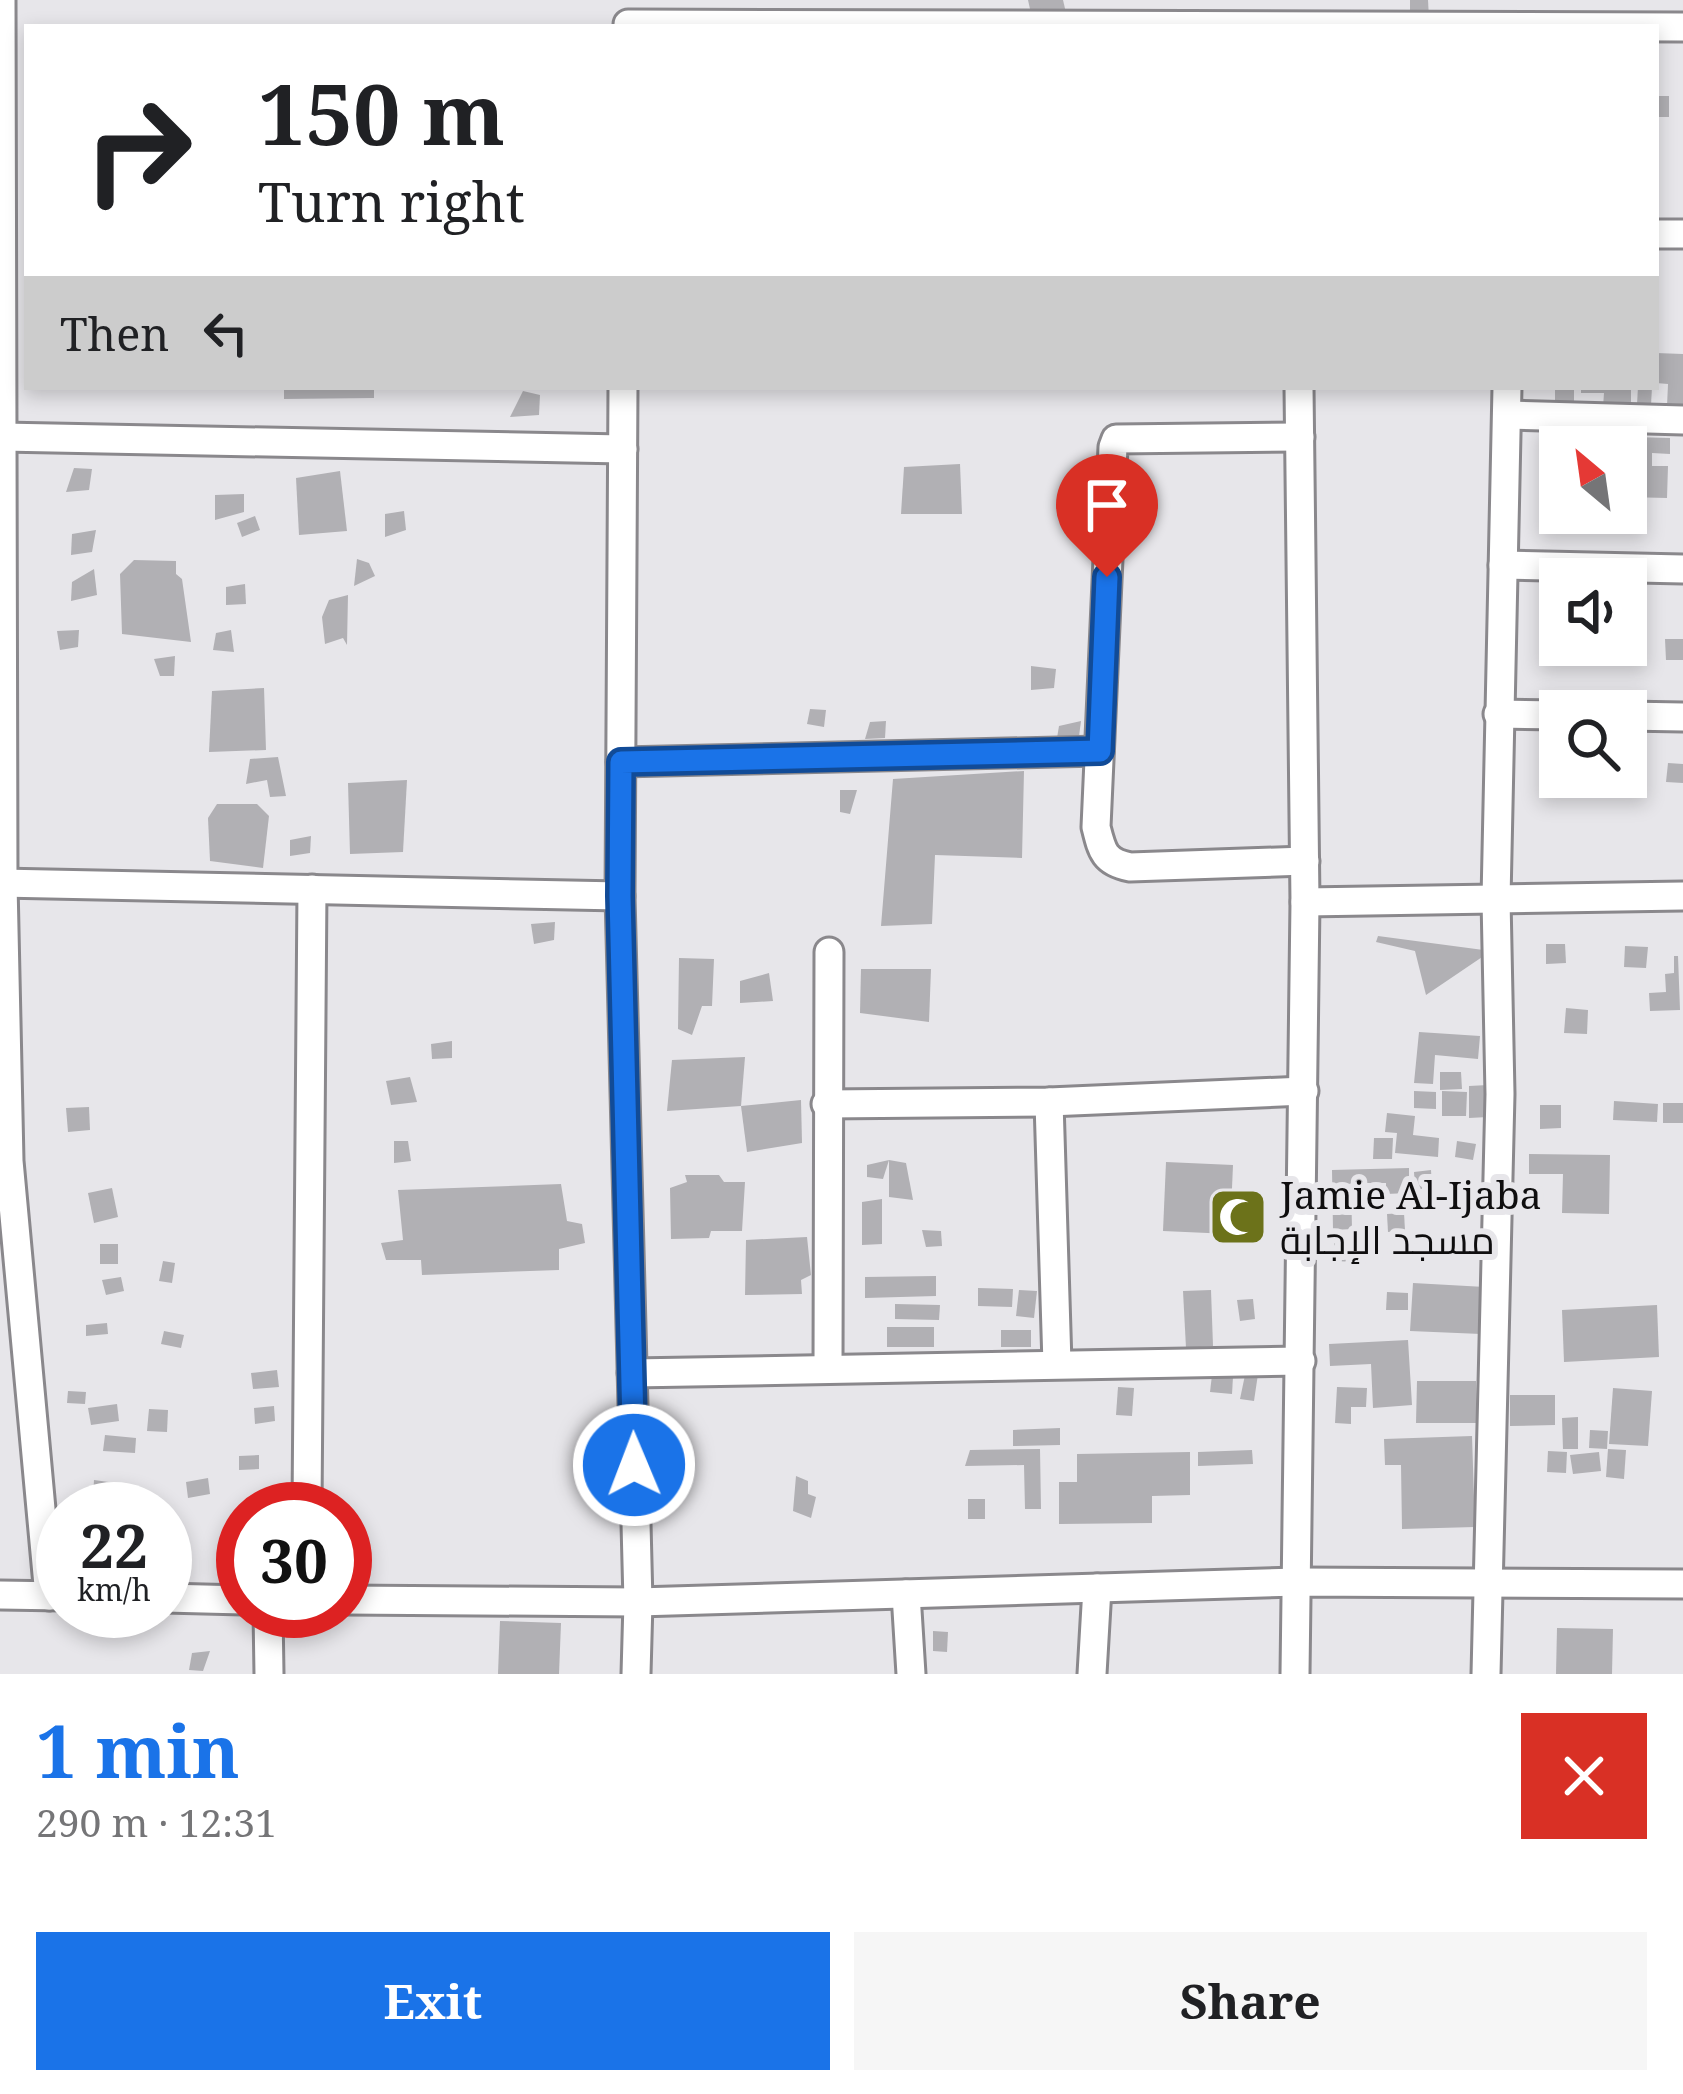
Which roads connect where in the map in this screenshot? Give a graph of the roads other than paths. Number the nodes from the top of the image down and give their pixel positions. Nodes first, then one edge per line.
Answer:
1 (1, 0) edge
2 (628, 17) edge
3 (898, 24) edge
4 (10, 208) edge
5 (623, 390) edge
6 (1299, 390) edge
7 (1508, 401) edge
8 (1683, 420) edge
9 (2, 436) edge
10 (1300, 437) junction
11 (623, 449) junction
12 (1503, 565) junction
13 (1683, 569) edge
14 (1498, 714) junction
15 (1539, 715) edge
16 (1647, 716) edge
17 (1683, 717) edge
18 (1100, 751) junction
19 (621, 762) junction
20 (1305, 861) junction
21 (2, 883) edge
22 (312, 889) junction
23 (620, 896) junction
24 (1683, 896) edge
25 (1496, 898) junction
26 (1306, 902) junction
27 (829, 952) dead end
28 (1304, 1091) junction
29 (1049, 1102) junction
30 (826, 1104) junction
31 (1301, 1361) junction
32 (1057, 1364) junction
33 (827, 1368) junction
34 (632, 1373) junction
35 (44, 1482) edge
36 (307, 1482) edge
37 (1298, 1582) junction
38 (1487, 1583) junction
39 (1683, 1584) edge
40 (1096, 1588) junction
41 (906, 1594) junction
42 (0, 1595) edge
43 (36, 1596) edge
44 (372, 1600) edge
45 (638, 1602) junction
46 (268, 1638) edge
47 (269, 1674) edge
48 (636, 1674) edge
49 (910, 1674) edge
50 (1093, 1674) edge
51 (1295, 1674) edge
52 (1486, 1674) edge

1 - 4 street
2 - 3 street
4 - 9 street
5 - 11 street
6 - 10 street
7 - 8 street
7 - 12 street
9 - 11 street
9 - 21 street
10 - 18 street
10 - 20 street
11 - 19 street
12 - 13 street
12 - 14 street
14 - 15 street
14 - 25 street
16 - 17 street
18 - 19 street
18 - 20 street
19 - 23 street
20 - 26 street
21 - 22 street
21 - 35 street
22 - 23 street
22 - 36 street
23 - 34 street
24 - 25 street
25 - 26 street
25 - 38 street
26 - 28 street
27 - 30 street
28 - 29 street
28 - 31 street
29 - 30 street
29 - 32 street
30 - 33 street
31 - 32 street
31 - 37 street
32 - 33 street
33 - 34 street
34 - 45 street
37 - 38 street
37 - 40 street
37 - 51 street
38 - 39 street
38 - 52 street
40 - 41 street
40 - 50 street
41 - 45 street
41 - 49 street
42 - 43 street
44 - 45 street
45 - 48 street
46 - 47 street

